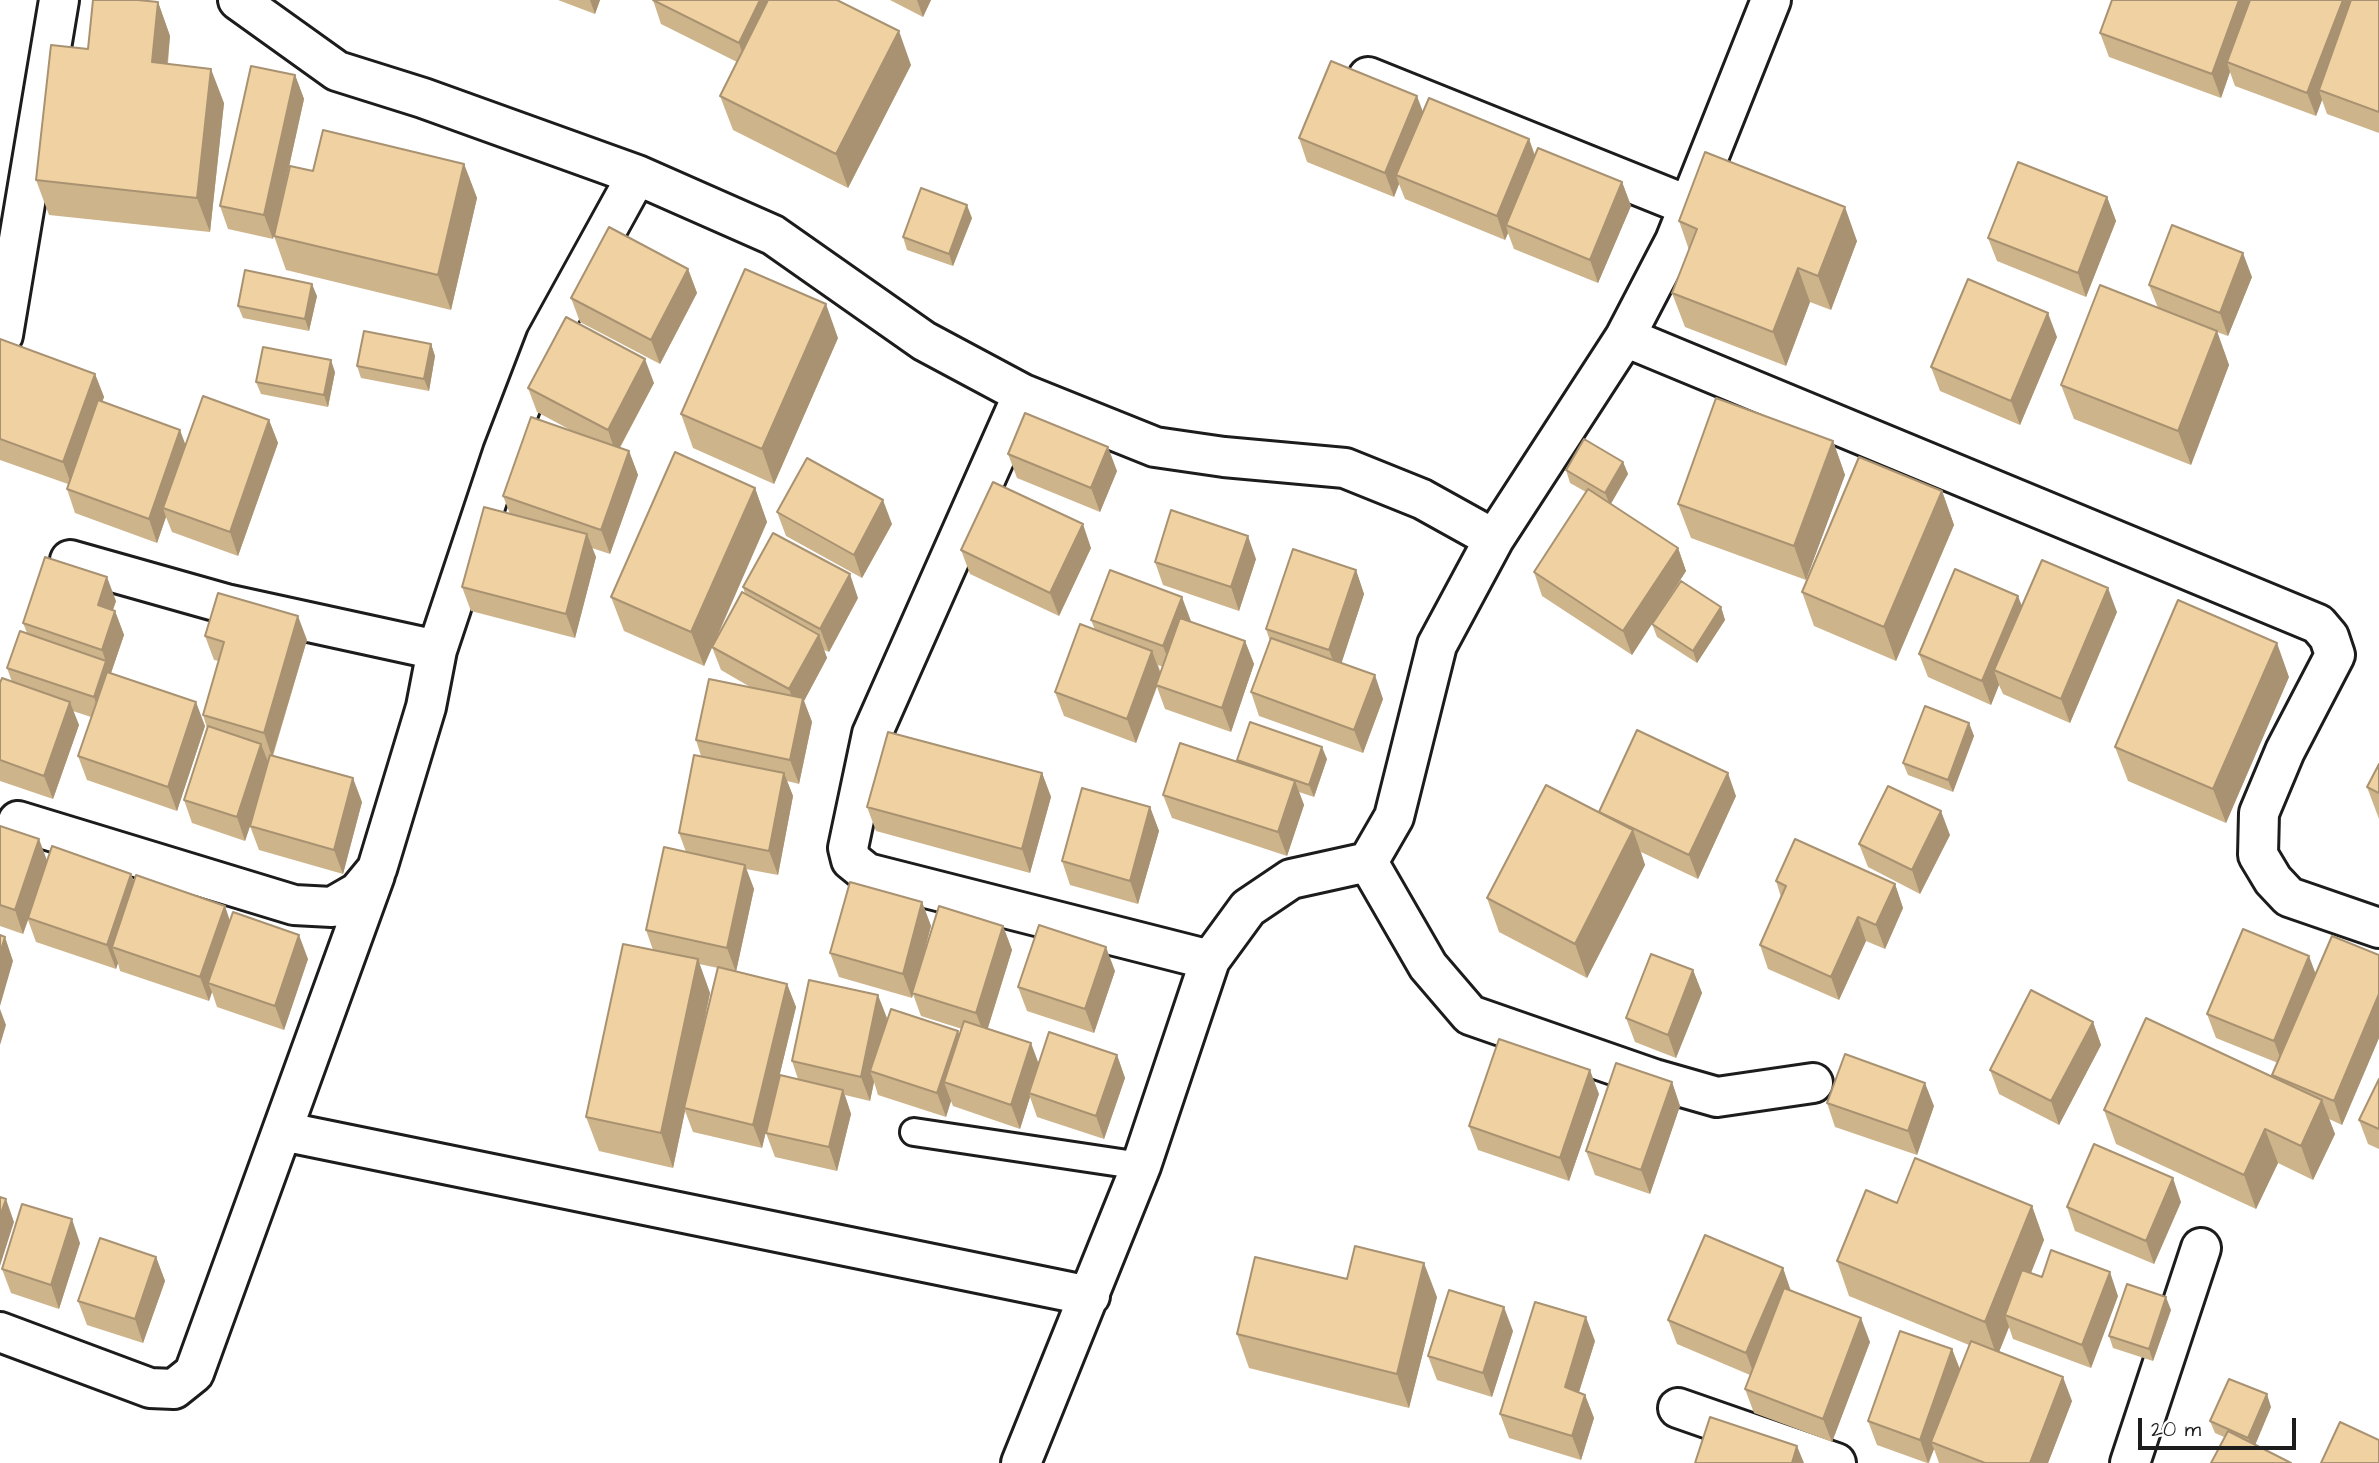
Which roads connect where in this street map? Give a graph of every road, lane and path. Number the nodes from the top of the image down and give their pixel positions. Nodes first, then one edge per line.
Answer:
1 (59, 0) edge
2 (238, 0) edge
3 (1772, 0) edge
4 (1347, 69) edge
5 (637, 175) junction
6 (1689, 206) junction
7 (3, 335) dead end
8 (1625, 337) junction
9 (1023, 394) junction
10 (1494, 539) junction
11 (70, 560) dead end
12 (437, 650) junction
13 (18, 821) dead end
14 (1368, 862) junction
15 (377, 869) junction
16 (2379, 928) edge
17 (1210, 960) junction
18 (1813, 1083) dead end
19 (282, 1131) junction
20 (914, 1132) dead end
21 (1141, 1166) junction
22 (2201, 1248) dead end
23 (1090, 1296) junction
24 (0, 1332) edge
25 (1678, 1409) dead end
26 (1021, 1463) edge
27 (1836, 1463) edge
28 (2130, 1463) edge

1 - 7 street
2 - 5 street
3 - 6 street
4 - 6 street
5 - 9 street
5 - 12 street
6 - 8 street
8 - 10 street
8 - 16 street
9 - 10 street
9 - 17 street
10 - 14 street
11 - 12 street
12 - 15 street
13 - 15 street
14 - 17 street
14 - 18 street
15 - 19 street
17 - 21 street
19 - 23 street
19 - 24 street
20 - 21 lane
21 - 23 street
22 - 28 street
23 - 26 street
25 - 27 street

